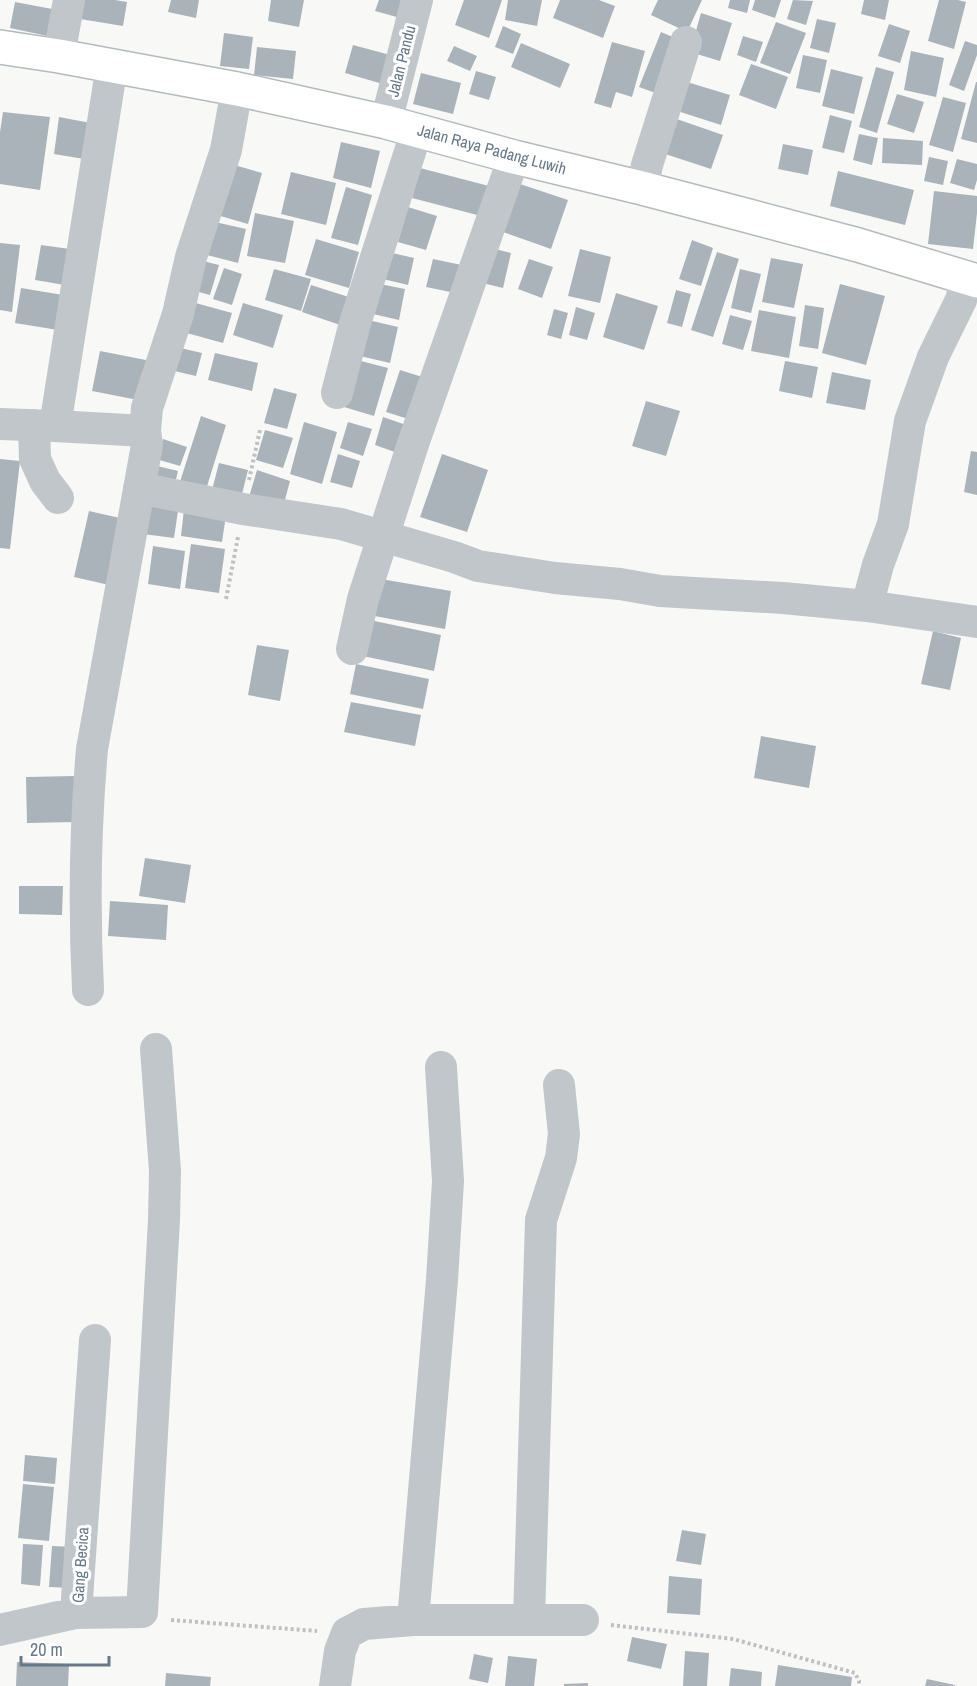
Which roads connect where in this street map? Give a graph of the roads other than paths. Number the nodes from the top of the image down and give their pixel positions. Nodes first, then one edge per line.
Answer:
1 (69, 0) edge
2 (417, 0) edge
3 (686, 42) dead end
4 (0, 47) edge
5 (59, 56) junction
6 (112, 65) junction
7 (237, 88) junction
8 (386, 122) junction
9 (417, 130) junction
10 (514, 157) junction
11 (642, 188) junction
12 (972, 279) edge
13 (337, 393) dead end
14 (0, 424) edge
15 (44, 425) junction
16 (145, 431) junction
17 (139, 488) junction
18 (58, 498) dead end
19 (383, 537) junction
20 (867, 606) junction
21 (977, 622) edge
22 (352, 649) dead end
23 (88, 990) dead end
24 (156, 1049) dead end
25 (441, 1067) dead end
26 (559, 1085) dead end
27 (95, 1340) dead end
28 (76, 1613) junction
29 (529, 1619) junction
30 (413, 1620) junction
31 (583, 1620) road end
32 (0, 1630) edge
33 (335, 1686) edge

1 - 5 street
2 - 8 street, Jalan Pandu
3 - 11 street
4 - 5 main road, Jalan Raya Padang Luwih
5 - 6 main road, Jalan Raya Padang Luwih
6 - 7 main road, Jalan Raya Padang Luwih
6 - 15 street
7 - 8 main road, Jalan Raya Padang Luwih
7 - 16 street
8 - 9 main road, Jalan Raya Padang Luwih
9 - 10 main road, Jalan Raya Padang Luwih
9 - 13 street
10 - 11 main road, Jalan Raya Padang Luwih
10 - 19 street
11 - 12 main road, Jalan Raya Padang Luwih
12 - 20 street
14 - 15 street
15 - 16 street
15 - 18 street
16 - 17 street
17 - 19 street
17 - 23 street
19 - 20 street
19 - 22 street
20 - 21 street
24 - 28 street
25 - 30 street
26 - 29 street
27 - 28 street, Gang Becica
28 - 32 street, Gang Becica
29 - 30 street
29 - 31 street
30 - 33 street

